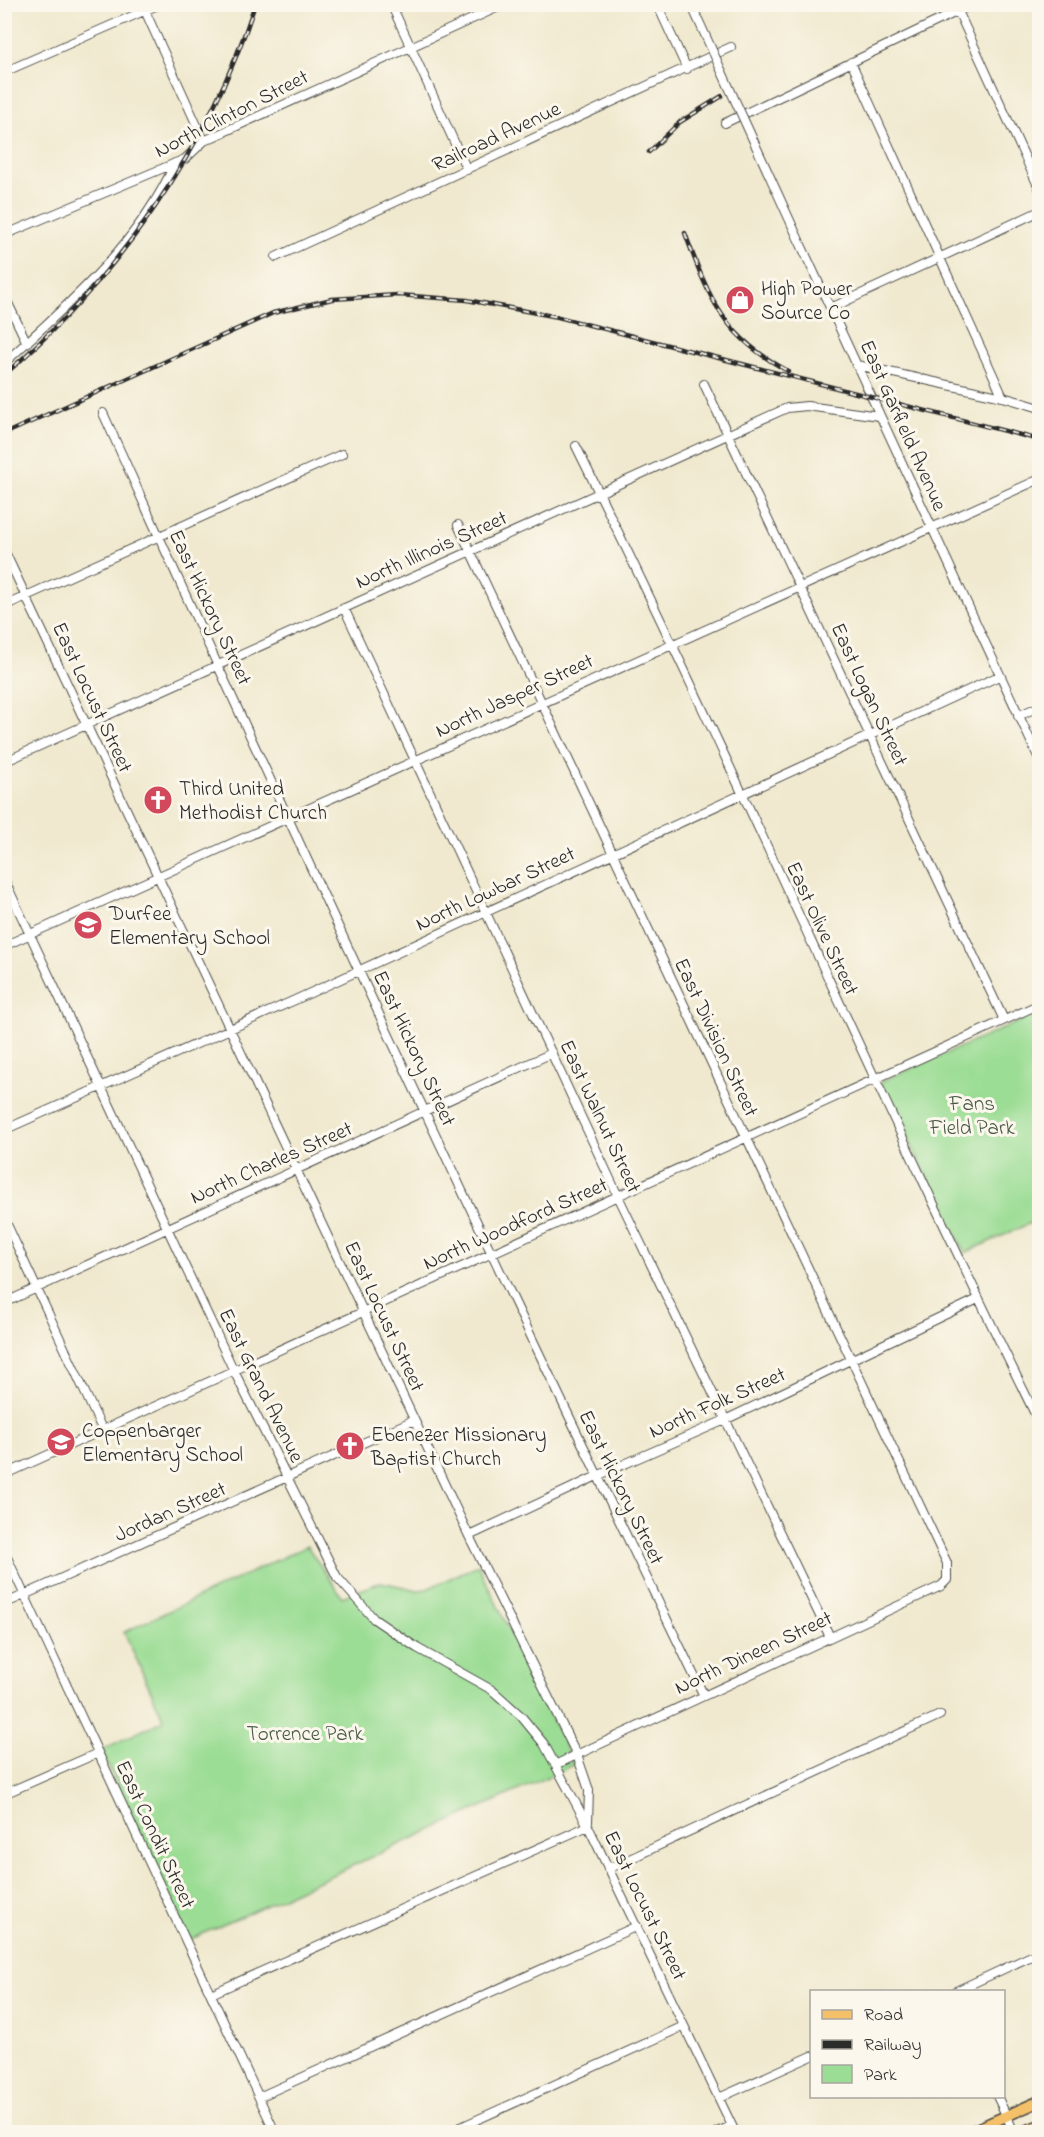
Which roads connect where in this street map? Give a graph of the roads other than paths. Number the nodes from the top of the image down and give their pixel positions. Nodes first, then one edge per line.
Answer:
1 (160, 4) edge
2 (391, 4) edge
3 (505, 4) edge
4 (657, 4) edge
5 (691, 4) edge
6 (973, 4) edge
7 (144, 8) edge
8 (958, 11) junction
9 (410, 47) junction
10 (731, 47) dead end
11 (851, 62) junction
12 (687, 69) junction
13 (4, 72) edge
14 (725, 123) dead end
15 (204, 141) junction
16 (175, 163) junction
17 (467, 170) junction
18 (1040, 189) edge
19 (1040, 211) edge
20 (4, 235) edge
21 (276, 257) dead end
22 (940, 257) junction
23 (4, 295) edge
24 (831, 308) junction
25 (27, 343) junction
26 (4, 363) edge
27 (857, 365) junction
28 (704, 384) dead end
29 (1003, 397) junction
30 (1040, 408) edge
31 (103, 413) dead end
32 (879, 416) junction
33 (727, 434) junction
34 (576, 446) dead end
35 (342, 454) dead end
36 (1040, 479) edge
37 (599, 493) junction
38 (458, 525) dead end
39 (931, 528) junction
40 (158, 537) junction
41 (4, 550) edge
42 (470, 551) junction
43 (800, 586) junction
44 (26, 597) junction
45 (4, 606) edge
46 (344, 608) junction
47 (671, 644) junction
48 (217, 666) junction
49 (999, 676) junction
50 (540, 702) junction
51 (1040, 706) edge
52 (1018, 716) junction
53 (87, 724) junction
54 (870, 738) junction
55 (414, 761) junction
56 (1040, 761) edge
57 (4, 762) edge
58 (741, 796) junction
59 (289, 818) junction
60 (612, 854) junction
61 (158, 875) junction
62 (4, 879) edge
63 (485, 911) junction
64 (31, 934) junction
65 (4, 946) edge
66 (358, 971) junction
67 (1040, 1004) edge
68 (1004, 1020) junction
69 (229, 1029) junction
70 (552, 1053) junction
71 (873, 1080) junction
72 (100, 1086) junction
73 (426, 1112) junction
74 (4, 1130) edge
75 (745, 1138) junction
76 (295, 1170) junction
77 (618, 1196) junction
78 (4, 1218) edge
79 (168, 1229) junction
80 (490, 1254) junction
81 (36, 1289) junction
82 (978, 1299) junction
83 (4, 1303) edge
84 (363, 1312) junction
85 (850, 1361) junction
86 (234, 1369) junction
87 (414, 1420) junction
88 (725, 1420) junction
89 (1040, 1424) edge
90 (102, 1429) junction
91 (4, 1475) edge
92 (597, 1476) junction
93 (287, 1479) junction
94 (469, 1536) junction
95 (4, 1551) edge
96 (946, 1563) joint
97 (25, 1595) junction
98 (4, 1604) edge
99 (830, 1637) junction
100 (702, 1694) junction
101 (939, 1715) dead end
102 (98, 1754) junction
103 (577, 1755) junction
104 (556, 1764) junction
105 (4, 1794) edge
106 (588, 1826) junction
107 (608, 1869) junction
108 (637, 1926) junction
109 (1040, 1952) edge
110 (958, 1990) edge
111 (211, 1994) junction
112 (684, 2026) junction
113 (810, 2057) edge
114 (259, 2097) junction
115 (719, 2098) junction
116 (997, 2098) edge
117 (1040, 2101) edge
118 (1006, 2116) junction
119 (1040, 2125) edge
120 (733, 2129) edge
121 (275, 2133) edge
122 (450, 2133) edge
123 (717, 2133) edge
124 (970, 2133) edge
125 (1014, 2133) edge
126 (1022, 2133) edge

1 - 7 street
2 - 9 street
3 - 9 street, North Clinton Street
4 - 12 street
5 - 24 street, East Garfield Avenue, bridge
6 - 8 street
7 - 13 street
7 - 15 street
8 - 11 street
8 - 18 street
9 - 15 street, North Clinton Street
9 - 17 street
10 - 12 street, Railroad Avenue
11 - 14 street
11 - 22 street
12 - 17 street, Railroad Avenue
15 - 16 street, North Clinton Street
16 - 20 street, North Clinton Street
16 - 25 street
17 - 21 street, Railroad Avenue
19 - 22 street
22 - 24 street
22 - 29 street
23 - 25 street
24 - 27 street, East Garfield Avenue
25 - 26 street
27 - 29 street
27 - 32 street, East Garfield Avenue
28 - 33 street, East Logan Street
29 - 30 street
31 - 40 street, East Hickory Street
32 - 33 street, North Illinois Street
32 - 39 street, East Garfield Avenue
33 - 37 street, North Illinois Street
33 - 43 street, East Logan Street
34 - 37 street, East Olive Street
35 - 40 street
36 - 39 street, North Jasper Street
37 - 42 street, North Illinois Street
37 - 47 street, East Olive Street
38 - 42 street, East Division Street
39 - 43 street, North Jasper Street
39 - 49 street, East Garfield Avenue
40 - 44 street
40 - 48 street, East Hickory Street
41 - 44 street, East Locust Street
42 - 46 street, North Illinois Street
42 - 50 street, East Division Street
43 - 47 street, North Jasper Street
43 - 54 street, East Logan Street
44 - 45 street
44 - 53 street, East Locust Street
46 - 48 street, North Illinois Street
46 - 55 street, East Walnut Street
47 - 50 street, North Jasper Street
47 - 58 street, East Olive Street
48 - 53 street, North Illinois Street
48 - 59 street, East Hickory Street
49 - 52 street, East Garfield Avenue
49 - 54 street, North Lowbar Street
50 - 55 street, North Jasper Street
50 - 60 street, East Division Street
51 - 52 street
52 - 56 street, East Garfield Avenue
53 - 57 street, North Illinois Street
53 - 61 street, East Locust Street
54 - 58 street, North Lowbar Street
54 - 68 street, East Logan Street
55 - 59 street, North Jasper Street
55 - 63 street, East Walnut Street
58 - 60 street, North Lowbar Street
58 - 71 street, East Olive Street
59 - 61 street, North Jasper Street
59 - 66 street, East Hickory Street
60 - 63 street, North Lowbar Street
60 - 75 street, East Division Street
61 - 64 street, North Jasper Street
61 - 69 street, East Locust Street
62 - 64 street, East Grand Avenue
63 - 66 street, North Lowbar Street
63 - 70 street, East Walnut Street
64 - 65 street, North Jasper Street
64 - 72 street, East Grand Avenue
66 - 69 street, North Lowbar Street
66 - 73 street, East Hickory Street
67 - 68 street, North Woodford Street
68 - 71 street, North Woodford Street
69 - 72 street, North Lowbar Street
69 - 76 street, East Locust Street
70 - 73 street, North Charles Street
70 - 77 street, East Walnut Street
71 - 75 street, North Woodford Street
71 - 82 street, East Olive Street
72 - 74 street, North Lowbar Street
72 - 79 street, East Grand Avenue
73 - 76 street, North Charles Street
73 - 80 street, East Hickory Street
75 - 77 street, North Woodford Street
75 - 85 street, East Division Street
76 - 79 street, North Charles Street
76 - 84 street, East Locust Street
77 - 80 street, North Woodford Street
77 - 88 street, East Walnut Street
78 - 81 street
79 - 81 street, North Charles Street
79 - 86 street, East Grand Avenue
80 - 84 street, North Woodford Street
80 - 92 street, East Hickory Street
81 - 83 street, North Charles Street
81 - 90 street
82 - 85 street, North Folk Street
82 - 89 street, East Olive Street
84 - 86 street, North Woodford Street
84 - 87 street, East Locust Street
85 - 88 street, North Folk Street
85 - 96 street, East Division Street
86 - 90 street, North Woodford Street
86 - 93 street, East Grand Avenue
87 - 93 street, Jordan Street
87 - 94 street, East Locust Street
88 - 92 street, North Folk Street
88 - 99 street, East Walnut Street
90 - 91 street, North Woodford Street
92 - 94 street, North Folk Street
92 - 100 street, East Hickory Street
93 - 97 street, Jordan Street
93 - 104 street, East Grand Avenue
94 - 103 street, East Locust Street
95 - 97 street, East Condit Street
96 - 99 street, North Dineen Street
97 - 98 street, Jordan Street
97 - 102 street, East Condit Street
99 - 100 street, North Dineen Street
100 - 103 street, North Dineen Street
101 - 107 street
102 - 105 street
102 - 111 street, East Condit Street
103 - 104 street, North Dineen Street
103 - 106 street, East Locust Street
104 - 106 street, East Grand Avenue
106 - 107 street, East Locust Street
106 - 111 street
107 - 108 street, East Locust Street
108 - 112 street, East Locust Street
108 - 114 street
109 - 110 street
111 - 114 street, East Condit Street
112 - 115 street, East Locust Street
112 - 122 street
113 - 115 street
114 - 121 street, East Condit Street
115 - 120 street, East Locust Street
116 - 118 street
117 - 118 main road
118 - 124 main road
118 - 125 street
119 - 126 main road
120 - 123 street

